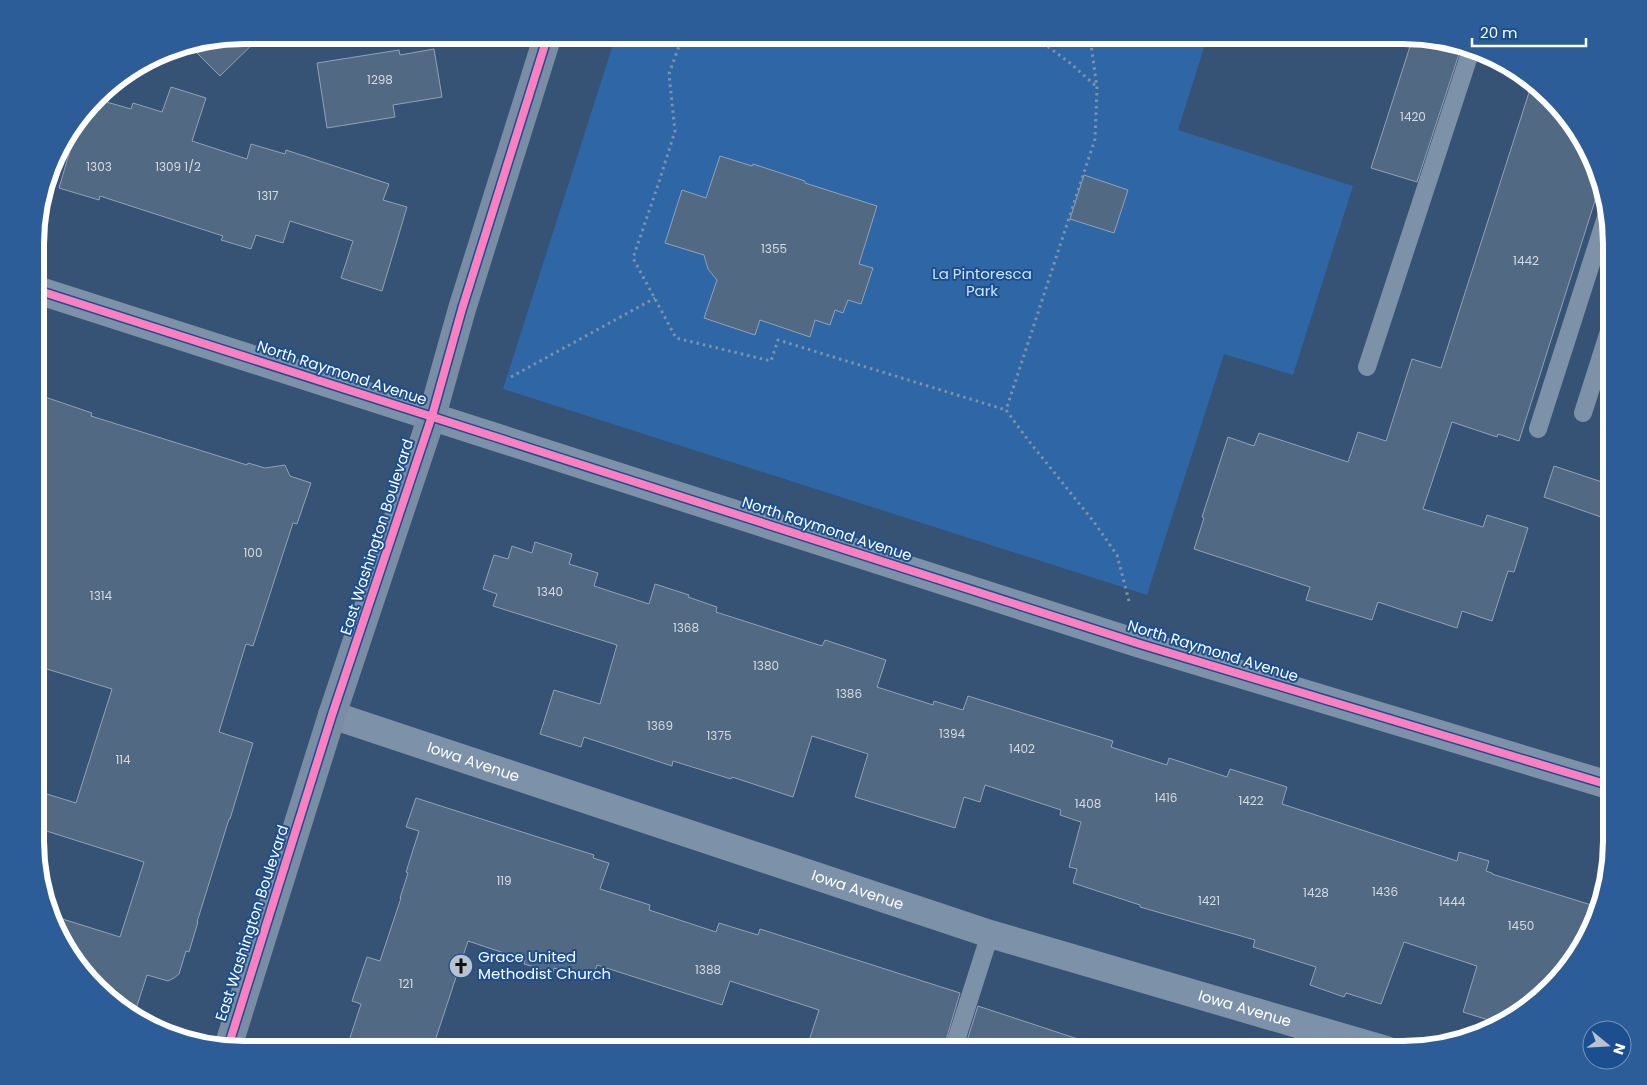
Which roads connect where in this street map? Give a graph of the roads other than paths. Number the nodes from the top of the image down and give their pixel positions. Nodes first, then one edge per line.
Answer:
1 (545, 44) edge
2 (1470, 55) edge
3 (1603, 227) edge
4 (44, 292) edge
5 (1603, 350) edge
6 (1367, 368) dead end
7 (1583, 413) dead end
8 (432, 416) junction
9 (1538, 430) dead end
10 (332, 715) junction
11 (1603, 783) edge
12 (990, 934) junction
13 (230, 1041) edge
14 (956, 1041) edge
15 (1355, 1041) edge

1 - 8 main road, East Washington Boulevard
2 - 6 lane
3 - 9 lane
4 - 8 street, North Raymond Avenue
5 - 7 lane
8 - 10 main road, East Washington Boulevard
8 - 11 street, North Raymond Avenue
10 - 12 street, Iowa Avenue
10 - 13 main road, East Washington Boulevard
12 - 14 lane
12 - 15 street, Iowa Avenue

